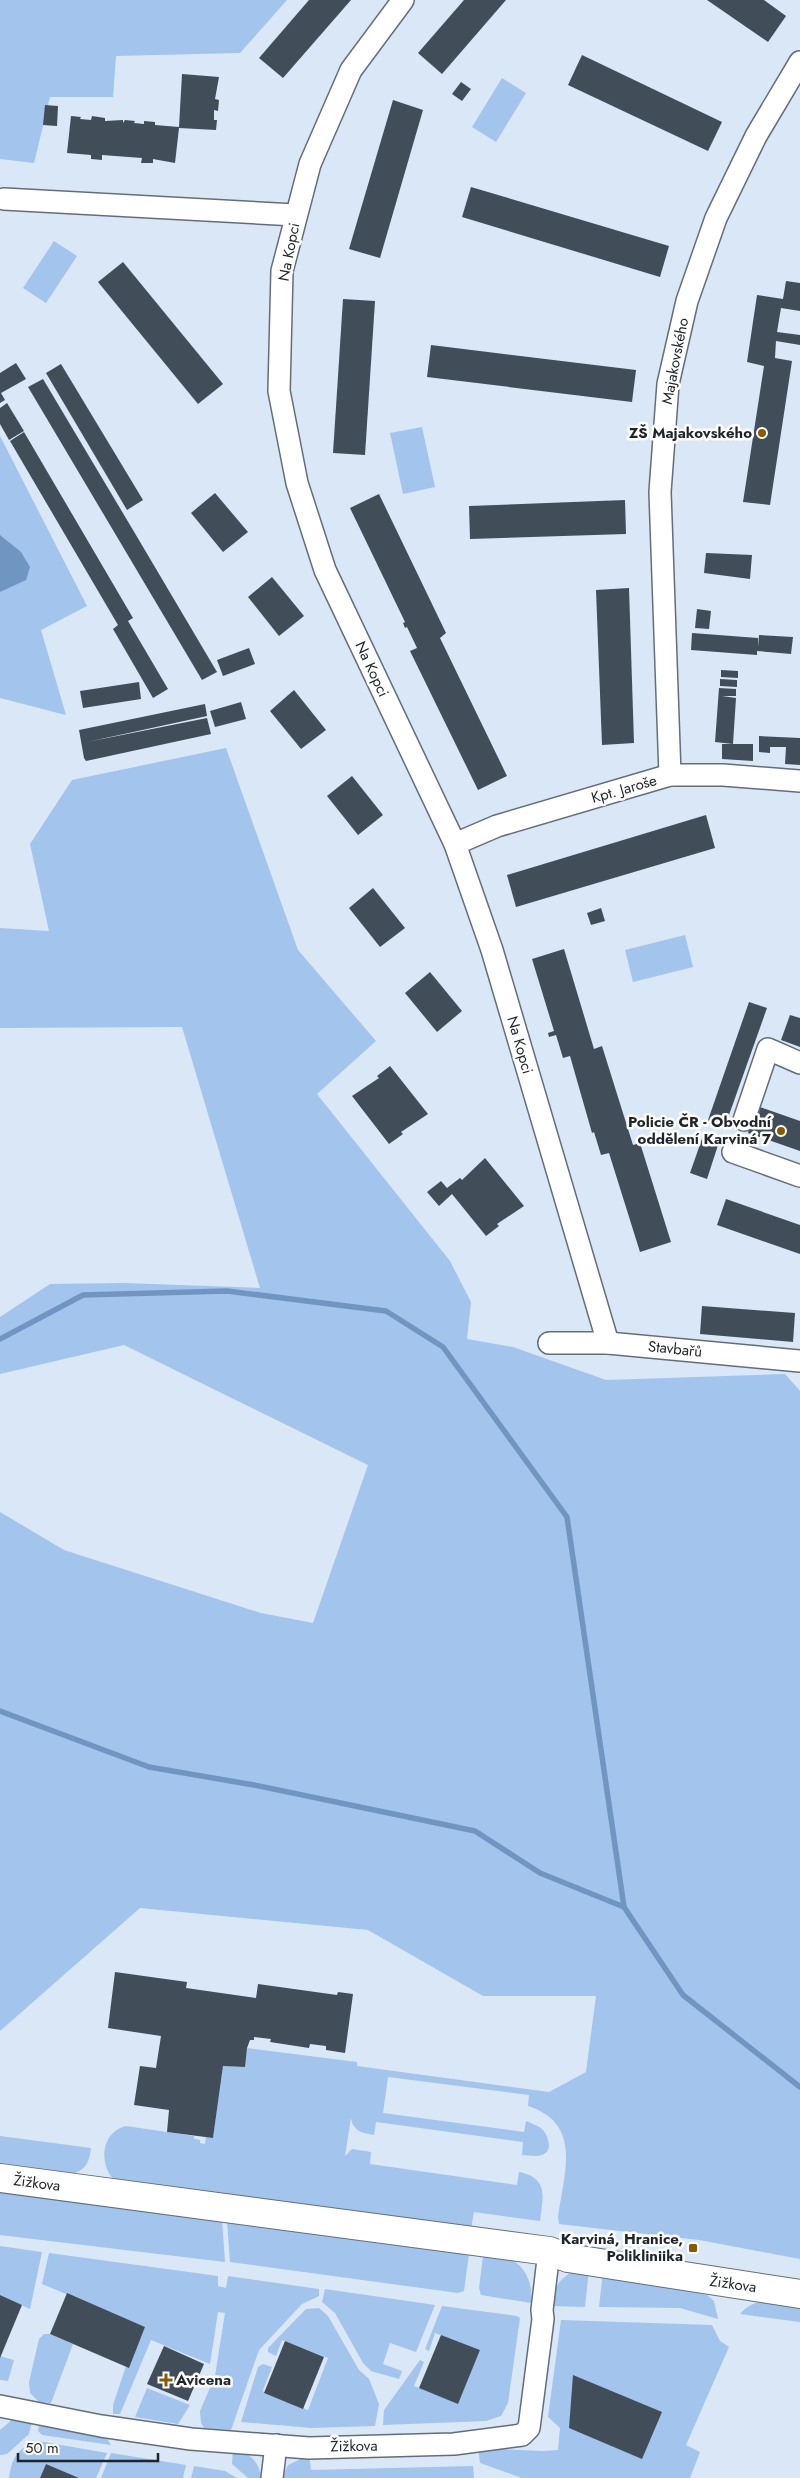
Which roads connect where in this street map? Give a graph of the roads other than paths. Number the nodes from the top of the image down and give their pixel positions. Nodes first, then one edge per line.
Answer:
1 (403, 0) edge
2 (800, 62) edge
3 (4, 200) dead end
4 (296, 216) junction
5 (670, 776) junction
6 (800, 781) edge
7 (455, 844) junction
8 (800, 1064) edge
9 (744, 1120) dead end
10 (733, 1152) dead end
11 (800, 1176) edge
12 (608, 1342) junction
13 (549, 1343) dead end
14 (800, 1361) edge
15 (0, 2178) edge
16 (549, 2251) junction
17 (800, 2278) edge
18 (800, 2294) edge
19 (0, 2406) edge
20 (276, 2445) junction
21 (272, 2478) edge

1 - 4 street, Na Kopci
2 - 5 street, Majakovského
3 - 4 street
4 - 7 street, Na Kopci
5 - 6 street, Kpt. Jaroše
5 - 7 street, Kpt. Jaroše
7 - 12 street, Na Kopci
8 - 9 street
10 - 11 street
12 - 13 street, Stavbařů
12 - 14 street, Stavbařů
15 - 16 street, Žižkova
16 - 17 street, Žižkova
16 - 18 street, Žižkova
16 - 20 street, Žižkova
19 - 20 street, Žižkova
20 - 21 street

